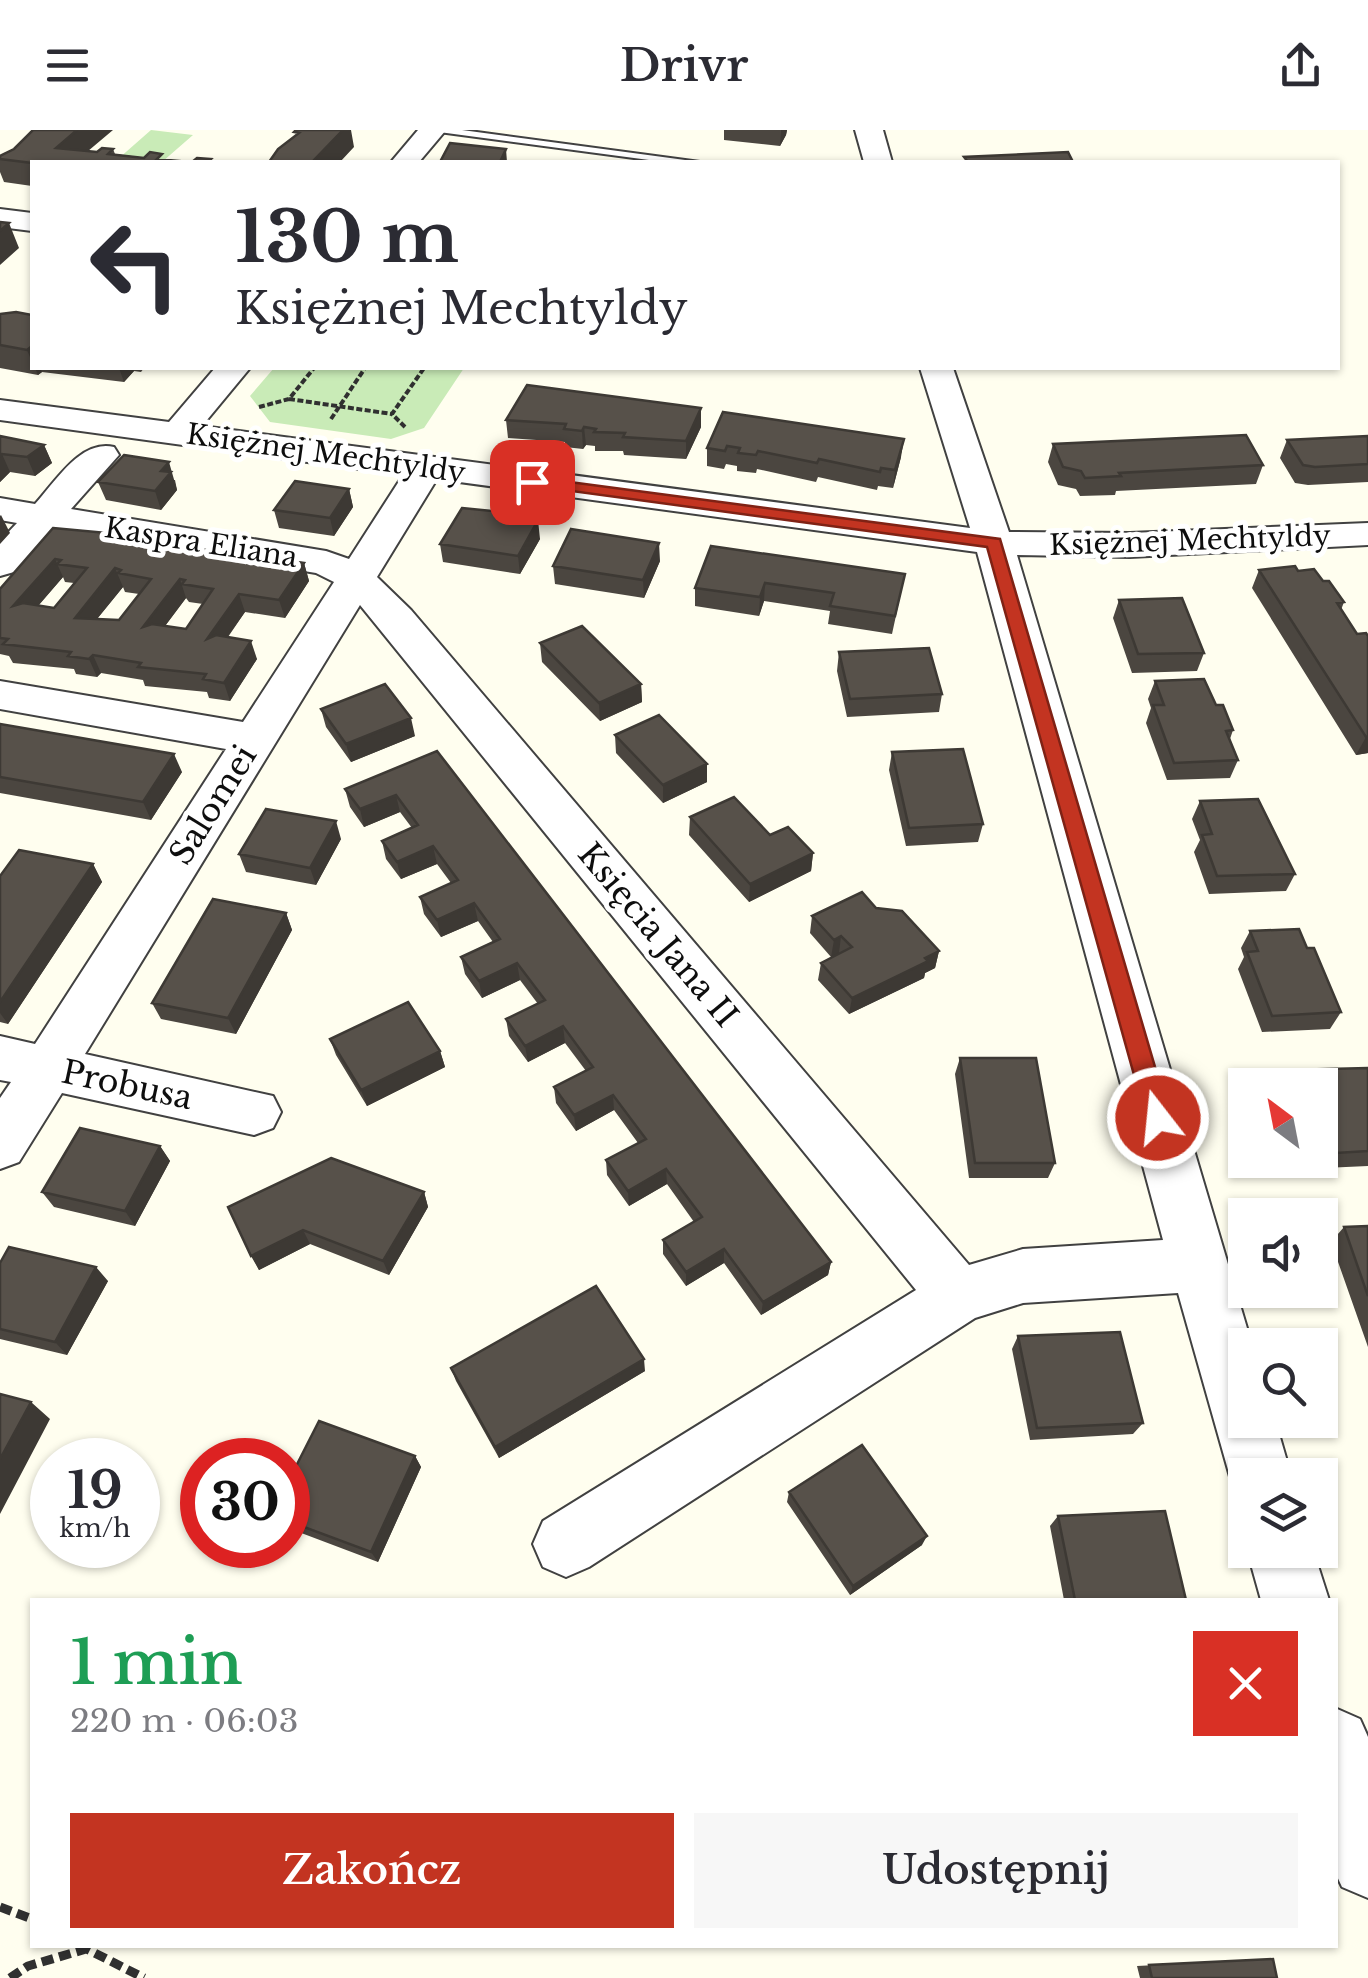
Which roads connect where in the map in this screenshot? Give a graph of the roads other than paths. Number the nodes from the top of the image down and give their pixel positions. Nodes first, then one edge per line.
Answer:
1 (431, 130) edge
2 (869, 130) edge
3 (406, 160) edge
4 (678, 160) edge
5 (877, 160) edge
6 (0, 218) edge
7 (30, 222) edge
8 (231, 370) edge
9 (939, 370) edge
10 (0, 410) edge
11 (178, 433) junction
12 (418, 448) junction
13 (101, 454) dead end
14 (0, 509) edge
15 (45, 516) junction
16 (994, 543) junction
17 (1362, 544) edge
18 (0, 564) edge
19 (355, 578) junction
20 (0, 695) edge
21 (254, 739) junction
22 (24, 1063) edge
23 (254, 1112) dead end
24 (0, 1145) edge
25 (1200, 1266) junction
26 (958, 1296) junction
27 (1254, 1458) edge
28 (566, 1544) dead end
29 (1285, 1568) edge
30 (1293, 1598) edge
31 (1338, 1755) edge
32 (1368, 1861) edge

1 - 3 street
1 - 4 lane
2 - 5 street
6 - 7 street
8 - 11 street
9 - 16 street
10 - 11 street, Księżnej Mechtyldy
11 - 12 street, Księżnej Mechtyldy
12 - 16 street, Księżnej Mechtyldy
12 - 19 street, Salomei
13 - 15 street, Kaspra Eliana
14 - 15 street, Kaspra Eliana
15 - 18 street, Kaspra Eliana
15 - 19 street, Kaspra Eliana
16 - 17 street, Księżnej Mechtyldy
16 - 25 street
19 - 21 street, Salomei
19 - 26 street, Księcia Jana II
20 - 21 street
21 - 22 street, Salomei
22 - 23 street, Probusa
22 - 24 street, Salomei
25 - 26 street
25 - 27 street
26 - 28 street
29 - 30 street
31 - 32 street

